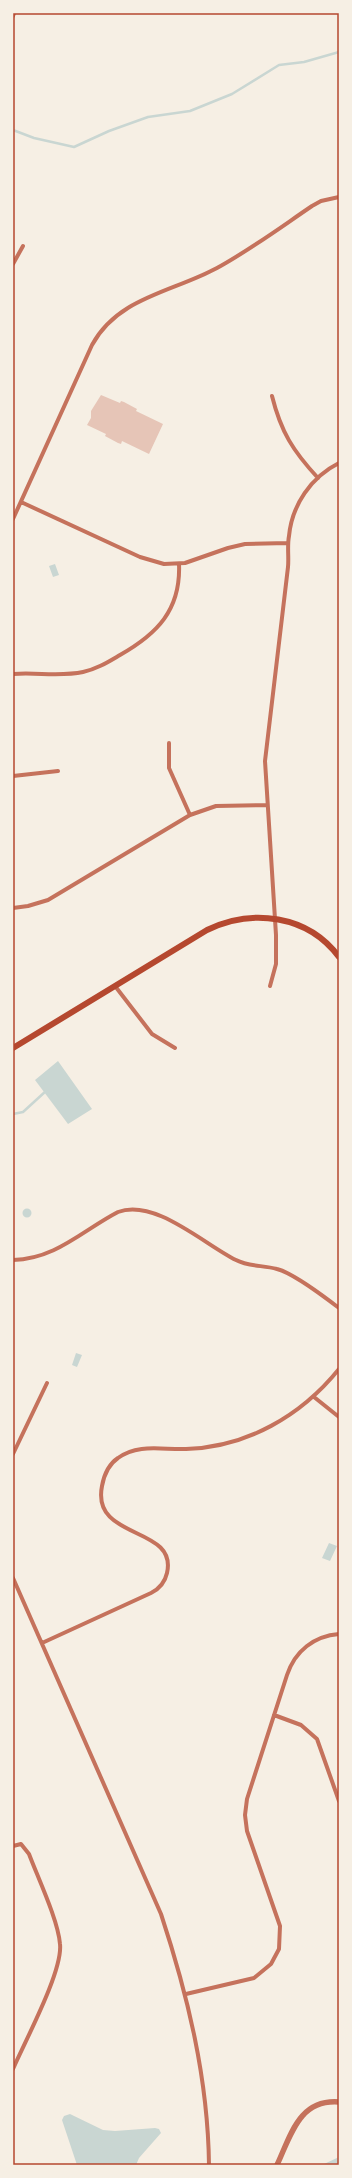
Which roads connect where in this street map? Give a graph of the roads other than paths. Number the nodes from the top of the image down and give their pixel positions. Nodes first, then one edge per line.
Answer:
1 (14, 13) edge
2 (13, 16) edge
3 (339, 196) edge
4 (23, 246) dead end
5 (13, 264) edge
6 (272, 396) dead end
7 (339, 463) edge
8 (318, 478) junction
9 (21, 502) junction
10 (13, 519) edge
11 (288, 543) junction
12 (179, 564) junction
13 (13, 674) edge
14 (169, 743) dead end
15 (58, 770) dead end
16 (13, 776) edge
17 (267, 805) junction
18 (190, 815) junction
19 (13, 908) edge
20 (276, 918) junction
21 (339, 958) edge
22 (115, 986) junction
23 (270, 986) dead end
24 (13, 1048) edge
25 (175, 1048) dead end
26 (13, 1260) edge
27 (339, 1308) edge
28 (339, 1369) edge
29 (47, 1383) dead end
30 (314, 1397) junction
31 (339, 1417) edge
32 (13, 1454) edge
33 (13, 1578) edge
34 (339, 1634) edge
35 (42, 1643) junction
36 (274, 1715) junction
37 (339, 1801) edge
38 (13, 1846) edge
39 (186, 1994) junction
40 (13, 2069) edge
41 (339, 2102) edge
42 (209, 2165) edge
43 (277, 2165) edge

1 - 2 street
3 - 9 street
4 - 5 street
6 - 8 street
7 - 8 street
8 - 11 street
9 - 10 street
9 - 12 street
11 - 12 street
11 - 17 street
12 - 13 street
14 - 18 street
15 - 16 street
17 - 18 street
17 - 20 street
18 - 19 street
20 - 21 main road
20 - 22 main road
20 - 23 street
22 - 24 main road
22 - 25 street
26 - 27 street
28 - 30 street
29 - 32 street
30 - 31 street
30 - 35 street
33 - 35 street
34 - 36 street
35 - 39 street
36 - 37 street
36 - 39 street
38 - 40 street
39 - 42 street
41 - 43 street

